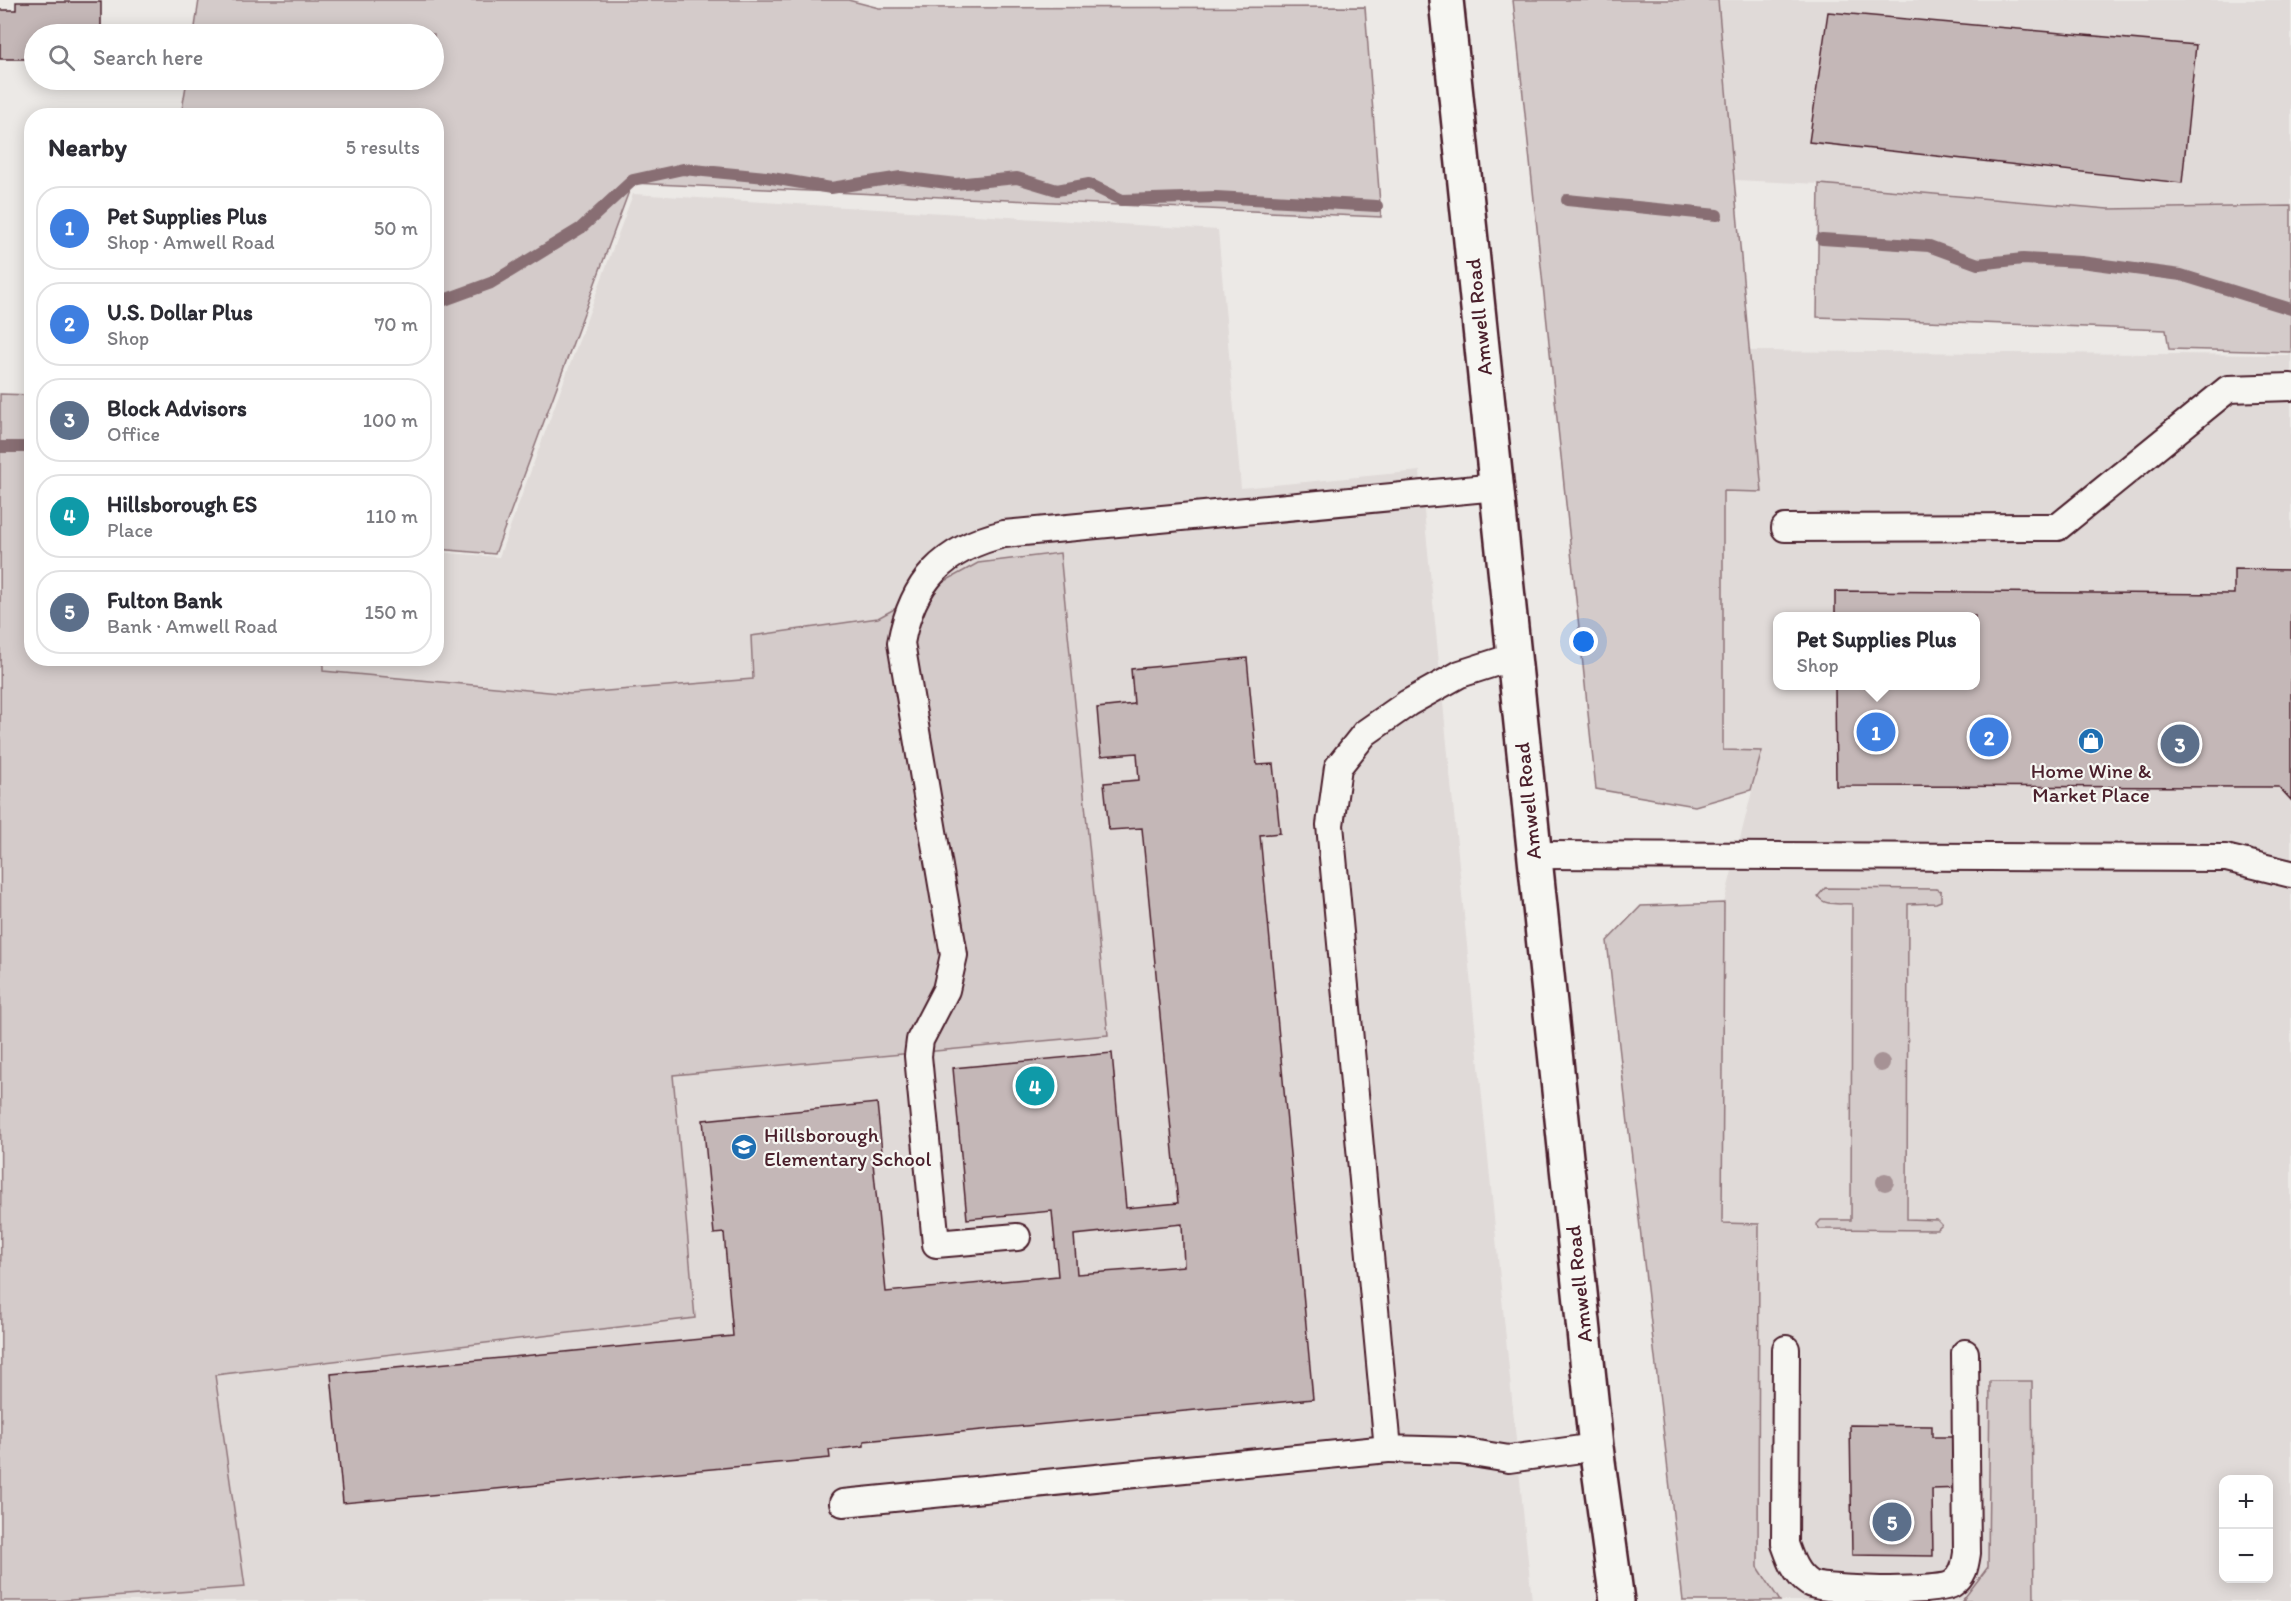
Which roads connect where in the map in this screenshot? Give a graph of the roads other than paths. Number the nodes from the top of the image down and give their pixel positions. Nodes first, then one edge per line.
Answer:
1 (1446, 0) edge
2 (2291, 387) edge
3 (1497, 487) junction
4 (1785, 528) dead end
5 (1513, 657) junction
6 (1533, 855) junction
7 (2291, 874) edge
8 (1017, 1237) dead end
9 (1786, 1350) dead end
10 (1965, 1353) dead end
11 (1596, 1447) junction
12 (1388, 1449) junction
13 (843, 1503) dead end
14 (1617, 1601) edge

1 - 3 main road, Amwell Road
2 - 4 lane
3 - 5 main road, Amwell Road
3 - 8 lane
5 - 6 main road, Amwell Road
5 - 12 lane
6 - 7 lane
6 - 11 main road, Amwell Road
9 - 10 lane
11 - 12 lane
11 - 14 main road, Amwell Road
12 - 13 lane

